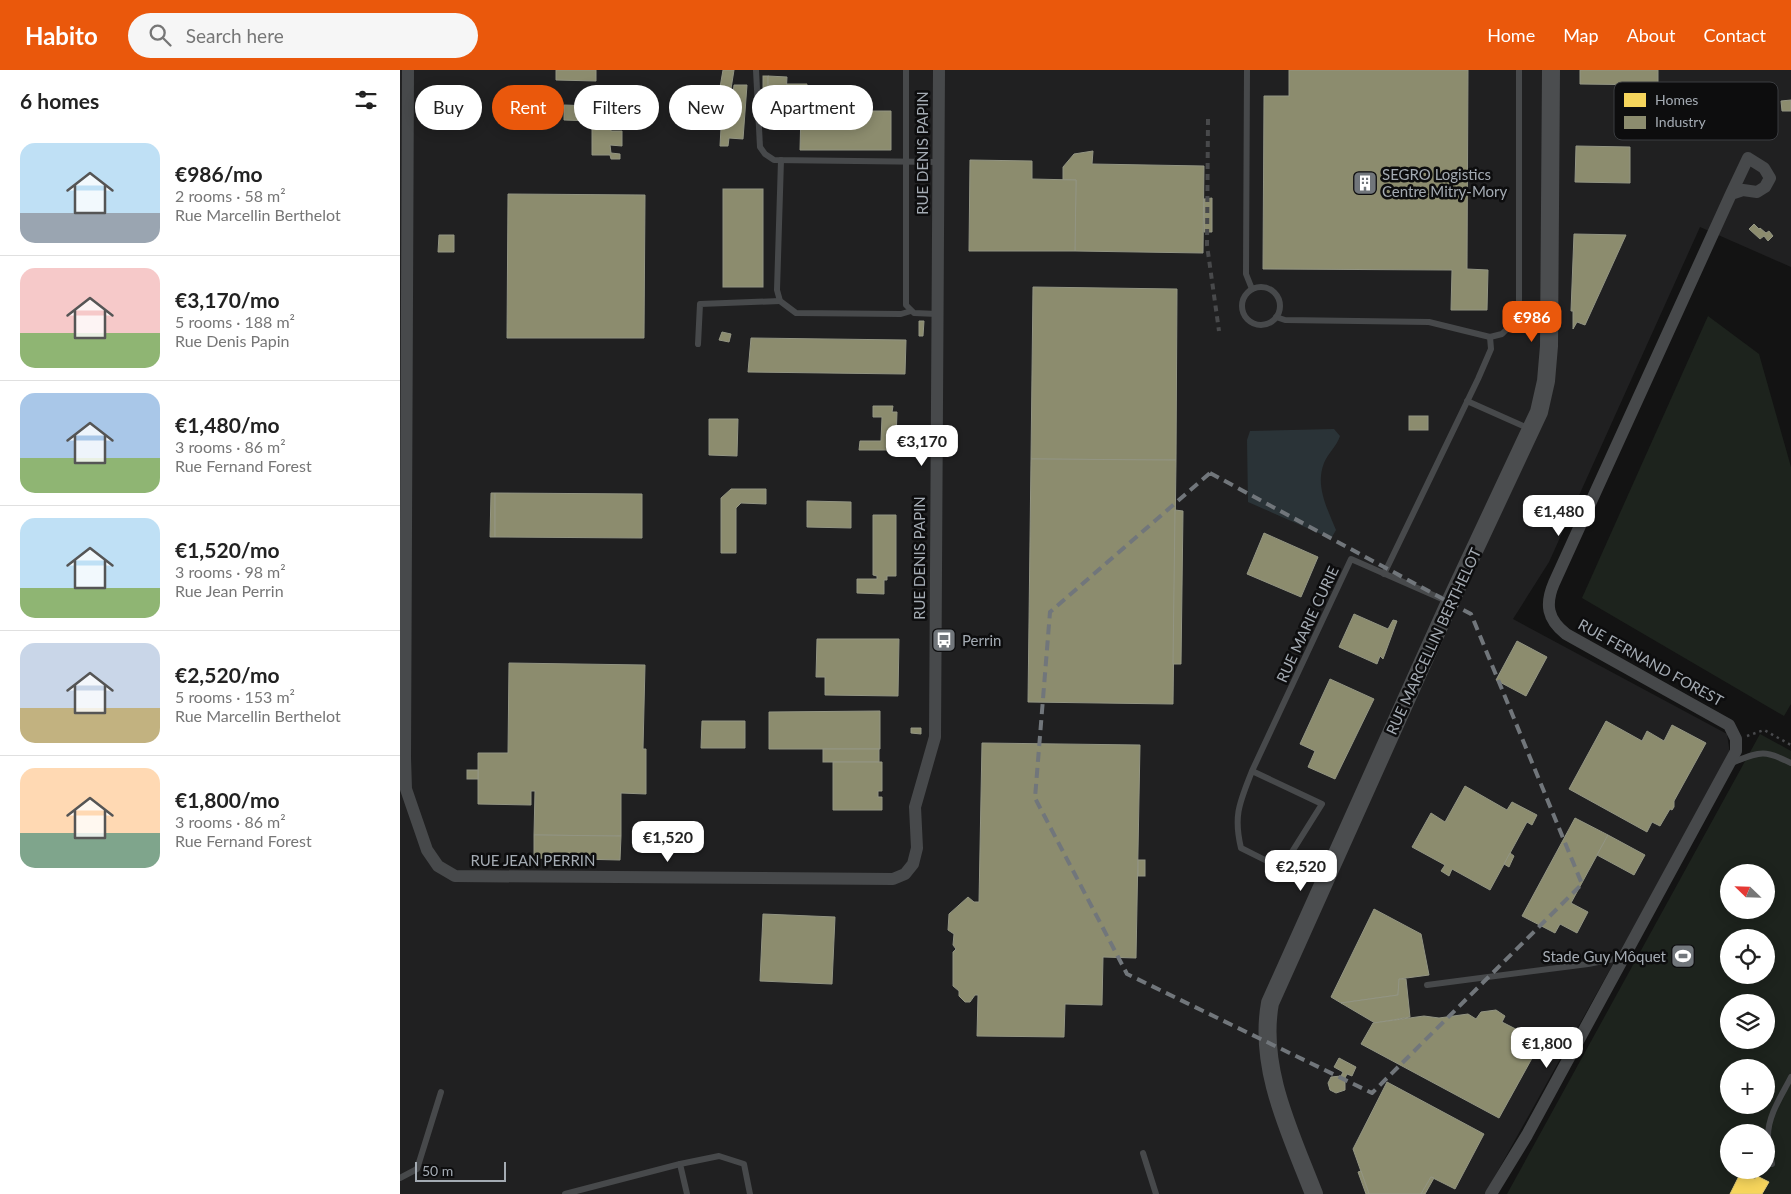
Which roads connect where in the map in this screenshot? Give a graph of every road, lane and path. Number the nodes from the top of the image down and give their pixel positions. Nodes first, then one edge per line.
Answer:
1 (408, 70) edge
2 (756, 70) edge
3 (906, 70) edge
4 (938, 70) edge
5 (1247, 70) edge
6 (1519, 70) edge
7 (1550, 70) edge
8 (781, 160) junction
9 (905, 161) junction
10 (938, 162) junction
11 (1731, 194) dead end
12 (1252, 289) junction
13 (780, 301) junction
14 (911, 311) junction
15 (938, 314) junction
16 (1276, 317) junction
17 (404, 336) edge
18 (1490, 337) junction
19 (698, 344) dead end
20 (1467, 401) junction
21 (1531, 430) junction
22 (403, 492) edge
23 (1384, 574) junction
24 (1450, 602) junction
25 (1736, 739) junction
26 (1791, 745) edge
27 (1731, 763) junction
28 (1791, 764) edge
29 (1252, 771) junction
30 (913, 864) joint
31 (1625, 956) junction
32 (1427, 985) dead end
33 (1791, 1077) edge
34 (441, 1092) dead end
35 (1770, 1124) edge
36 (1144, 1153) dead end
37 (680, 1164) junction
38 (400, 1178) edge
39 (580, 1192) edge
40 (565, 1194) edge
41 (687, 1194) edge
42 (750, 1194) edge
43 (1156, 1194) edge
44 (1314, 1194) edge
45 (1491, 1194) edge

1 - 17 street
2 - 8 lane
3 - 9 lane
4 - 10 street, RUE DENIS PAPIN
5 - 12 lane
6 - 18 lane
7 - 21 street, RUE MARCELLIN BERTHELOT
8 - 9 lane
8 - 13 lane
9 - 10 lane
9 - 14 lane
10 - 15 street, RUE DENIS PAPIN
11 - 25 street, RUE FERNAND FOREST
12 - 16 lane
12 - 16 lane
13 - 14 lane
13 - 19 lane
14 - 15 lane
15 - 30 street, RUE DENIS PAPIN
16 - 18 lane
17 - 22 street
18 - 20 lane
20 - 21 lane
20 - 23 lane
21 - 24 street, RUE MARCELLIN BERTHELOT
22 - 30 street, RUE JEAN PERRIN
23 - 24 lane, RUE MARIE CURIE
23 - 29 lane, RUE MARIE CURIE
24 - 44 street, RUE MARCELLIN BERTHELOT
25 - 26 path
25 - 27 street
27 - 28 lane
27 - 31 street
29 - 29 lane
31 - 32 lane
31 - 45 street
33 - 35 lane
34 - 38 lane
36 - 43 lane
37 - 39 lane
37 - 41 lane
37 - 42 lane
39 - 40 lane

